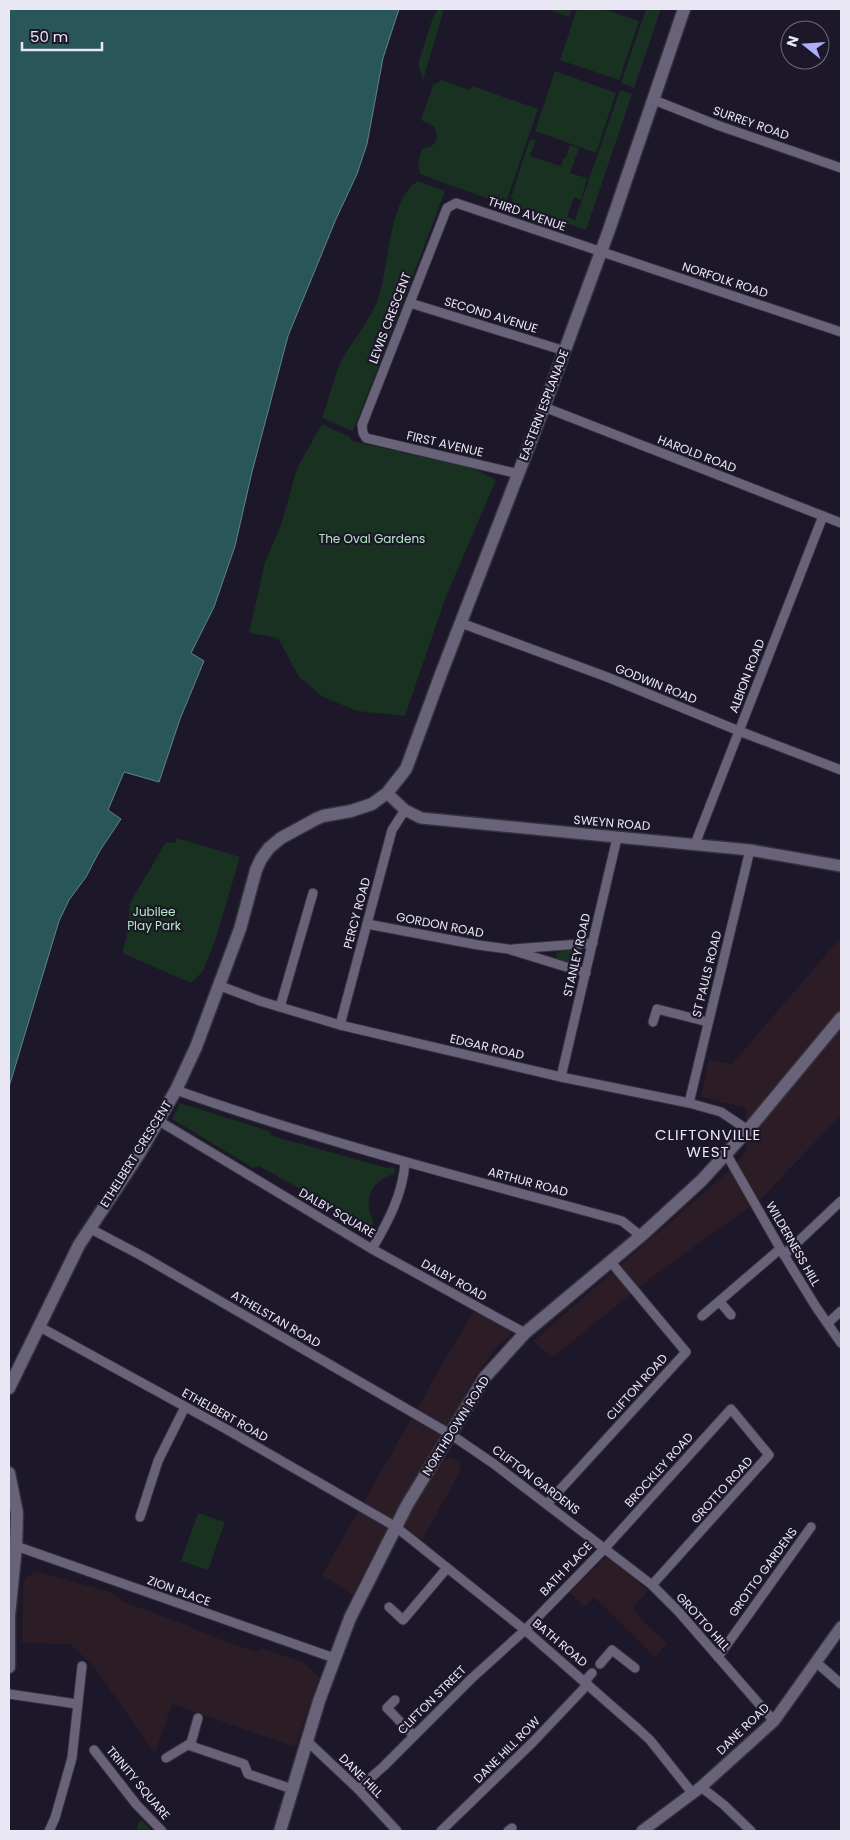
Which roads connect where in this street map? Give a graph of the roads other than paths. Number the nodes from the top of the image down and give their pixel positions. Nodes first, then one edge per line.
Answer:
1 (684, 9) edge
2 (654, 100) junction
3 (841, 168) edge
4 (447, 208) joint
5 (601, 252) junction
6 (410, 303) junction
7 (841, 332) edge
8 (565, 351) junction
9 (544, 407) junction
10 (366, 438) joint
11 (518, 474) junction
12 (823, 516) junction
13 (841, 524) edge
14 (461, 622) junction
15 (739, 731) junction
16 (841, 770) edge
17 (387, 793) junction
18 (405, 810) junction
19 (281, 838) joint
20 (617, 838) junction
21 (695, 844) junction
22 (750, 850) junction
23 (841, 866) edge
24 (313, 893) dead end
25 (367, 924) junction
26 (593, 943) junction
27 (508, 949) junction
28 (586, 973) junction
29 (218, 985) junction
30 (280, 1007) junction
31 (841, 1018) edge
32 (653, 1022) dead end
33 (708, 1022) junction
34 (340, 1025) junction
35 (561, 1077) junction
36 (176, 1090) junction
37 (689, 1103) junction
38 (159, 1121) junction
39 (748, 1130) junction
40 (727, 1155) junction
41 (405, 1162) junction
42 (841, 1201) edge
43 (89, 1228) junction
44 (641, 1236) junction
45 (372, 1249) junction
46 (782, 1252) junction
47 (610, 1262) junction
48 (720, 1302) junction
49 (841, 1311) edge
50 (732, 1315) dead end
51 (702, 1316) dead end
52 (828, 1323) junction
53 (40, 1327) junction
54 (524, 1332) junction
55 (841, 1343) edge
56 (9, 1388) edge
57 (185, 1407) junction
58 (731, 1409) joint
59 (450, 1434) junction
60 (9, 1473) edge
61 (548, 1504) junction
62 (140, 1516) dead end
63 (396, 1527) junction
64 (811, 1527) dead end
65 (16, 1546) junction
66 (605, 1548) junction
67 (447, 1568) junction
68 (652, 1585) junction
69 (10, 1591) edge
70 (389, 1607) dead end
71 (841, 1627) edge
72 (525, 1630) junction
73 (718, 1657) junction
74 (334, 1658) junction
75 (817, 1663) junction
76 (600, 1664) dead end
77 (82, 1666) dead end
78 (9, 1667) edge
79 (635, 1668) dead end
80 (592, 1673) dead end
81 (587, 1683) junction
82 (841, 1684) edge
83 (9, 1694) edge
84 (394, 1700) dead end
85 (77, 1704) junction
86 (198, 1718) dead end
87 (774, 1721) junction
88 (414, 1736) junction
89 (306, 1740) junction
90 (188, 1744) junction
91 (94, 1750) dead end
92 (166, 1758) dead end
93 (292, 1789) junction
94 (358, 1789) junction
95 (697, 1790) junction
96 (49, 1831) edge
97 (162, 1831) edge
98 (280, 1831) edge
99 (397, 1831) edge
100 (441, 1831) edge
101 (642, 1831) edge
102 (751, 1831) edge

1 - 2 main road, EASTERN ESPLANADE
2 - 3 street, SURREY ROAD
2 - 5 main road, EASTERN ESPLANADE
4 - 5 street, THIRD AVENUE
4 - 6 street, LEWIS CRESCENT
5 - 7 street, NORFOLK ROAD
5 - 8 main road, EASTERN ESPLANADE
6 - 8 street, SECOND AVENUE
6 - 10 street, LEWIS CRESCENT
8 - 9 main road, EASTERN ESPLANADE
9 - 11 main road, EASTERN ESPLANADE
9 - 12 street, HAROLD ROAD
10 - 11 street, FIRST AVENUE
11 - 14 main road, EASTERN ESPLANADE
12 - 13 street, HAROLD ROAD
12 - 15 street, ALBION ROAD
14 - 15 street, GODWIN ROAD
14 - 17 main road, EASTERN ESPLANADE
15 - 16 street, GODWIN ROAD
15 - 21 street, ALBION ROAD
17 - 18 street, SWEYN ROAD
17 - 19 main road, EASTERN ESPLANADE
18 - 20 street, SWEYN ROAD
18 - 25 street, PERCY ROAD
19 - 29 main road, ETHELBERT CRESCENT
20 - 21 street, SWEYN ROAD
20 - 26 street, STANLEY ROAD
21 - 22 street, SWEYN ROAD
22 - 23 street, SWEYN ROAD
22 - 33 street, ST PAULS ROAD
24 - 30 street
25 - 27 street, GORDON ROAD
25 - 34 street, PERCY ROAD
26 - 27 street, GORDON ROAD
26 - 28 street, STANLEY ROAD
27 - 28 street, GORDON ROAD
28 - 35 street, STANLEY ROAD
29 - 30 street, EDGAR ROAD
29 - 36 main road, ETHELBERT CRESCENT
30 - 34 street, EDGAR ROAD
31 - 39 main road, NORTHDOWN ROAD
32 - 33 street
33 - 37 street, ST PAULS ROAD
34 - 35 street, EDGAR ROAD
35 - 37 street, EDGAR ROAD
36 - 38 main road, ETHELBERT CRESCENT
36 - 41 street
37 - 39 street, EDGAR ROAD
38 - 43 main road, ETHELBERT CRESCENT
38 - 45 street, DALBY SQUARE
39 - 40 main road, NORTHDOWN ROAD
40 - 44 main road, NORTHDOWN ROAD
40 - 46 street, WILDERNESS HILL
41 - 44 street, ARTHUR ROAD
41 - 45 street, DALBY SQUARE
42 - 46 street
43 - 53 main road, ETHELBERT CRESCENT
43 - 59 street, ATHELSTAN ROAD
44 - 47 main road, NORTHDOWN ROAD
45 - 54 street, DALBY ROAD
46 - 48 street
46 - 52 street, WILDERNESS HILL
47 - 54 main road, NORTHDOWN ROAD
47 - 61 street, CLIFTON ROAD
48 - 50 street
48 - 51 street
49 - 52 street
52 - 55 street, WILDERNESS HILL
53 - 56 main road, ETHELBERT CRESCENT
53 - 57 street, ETHELBERT ROAD
54 - 59 main road, NORTHDOWN ROAD
57 - 62 street
57 - 63 street, ETHELBERT ROAD
58 - 66 street, BROCKLEY ROAD
58 - 68 street, GROTTO ROAD
59 - 61 street, CLIFTON GARDENS
59 - 63 main road, NORTHDOWN ROAD
60 - 65 main road
61 - 66 street, CLIFTON GARDENS
63 - 67 street, BATH ROAD
63 - 74 main road, NORTHDOWN ROAD
64 - 73 street, GROTTO GARDENS
65 - 69 main road
65 - 74 street, ZION PLACE
66 - 68 street, GROTTO HILL
66 - 72 street, BATH PLACE
67 - 70 street
67 - 72 street, BATH ROAD
68 - 73 street, GROTTO HILL
69 - 78 main road
71 - 75 street, DANE ROAD
72 - 81 street, BATH ROAD
72 - 88 street, CLIFTON STREET
73 - 87 street, GROTTO HILL
74 - 89 main road, NORTHDOWN ROAD
75 - 82 street
75 - 87 street, DANE ROAD
76 - 79 street
77 - 85 street
80 - 81 street, DANE HILL ROW
81 - 95 street, BATH ROAD
81 - 100 street, DANE HILL ROW
83 - 85 street
84 - 88 street
85 - 96 street
86 - 90 street
87 - 95 street, DANE ROAD
88 - 94 street, CLIFTON STREET
89 - 93 main road, NORTHDOWN ROAD
89 - 94 street, DANE HILL
90 - 92 street
90 - 93 street
91 - 97 street, TRINITY SQUARE
93 - 98 main road, NORTHDOWN ROAD
94 - 99 street, DANE HILL
95 - 101 street, DANE ROAD
95 - 102 street, BATH ROAD

